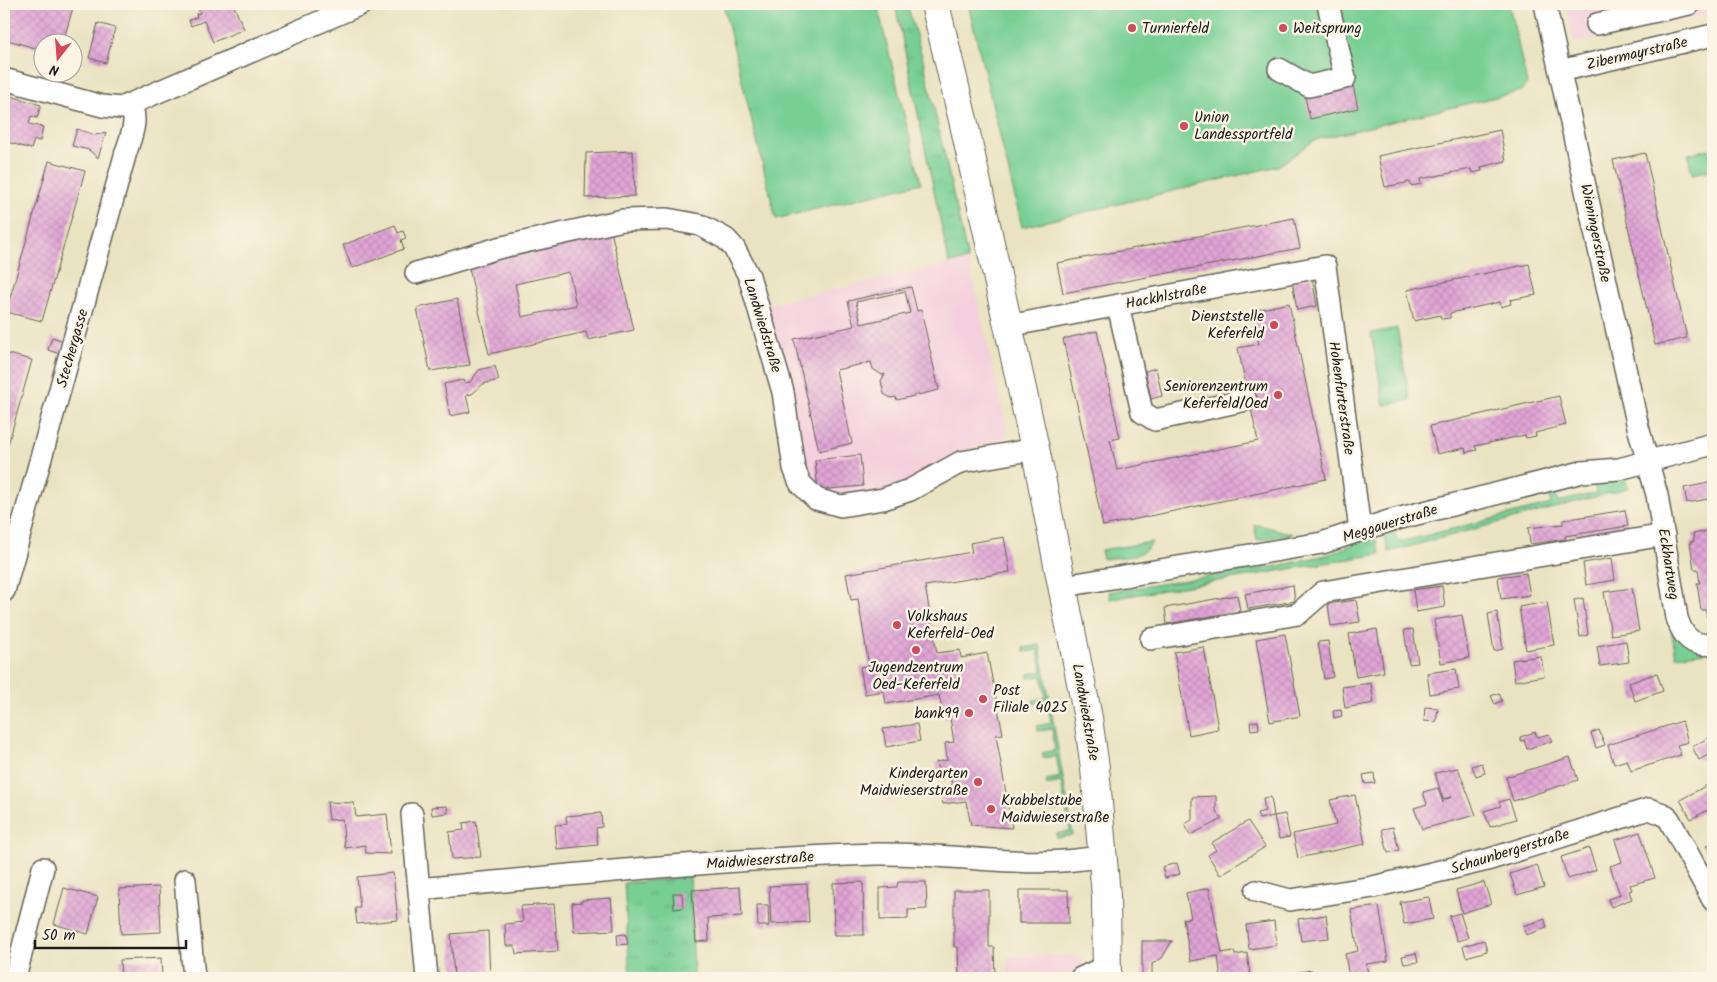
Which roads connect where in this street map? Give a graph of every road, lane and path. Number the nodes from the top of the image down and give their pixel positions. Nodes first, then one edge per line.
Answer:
1 (361, 4) edge
2 (935, 4) edge
3 (1328, 4) edge
4 (1545, 4) edge
5 (1689, 4) edge
6 (1597, 24) dead end
7 (1713, 35) edge
8 (1278, 69) dead end
9 (1560, 71) junction
10 (4, 79) edge
11 (130, 104) junction
12 (1325, 266) joint
13 (416, 273) dead end
14 (1118, 305) junction
15 (1008, 326) junction
16 (1246, 400) dead end
17 (1713, 444) edge
18 (1035, 448) junction
19 (1648, 461) junction
20 (1360, 530) junction
21 (1664, 534) junction
22 (1064, 586) junction
23 (4, 591) edge
24 (1152, 639) dead end
25 (1713, 644) edge
26 (412, 814) dead end
27 (1102, 856) junction
28 (43, 868) dead end
29 (185, 880) dead end
30 (419, 889) junction
31 (1256, 891) dead end
32 (1713, 900) edge
33 (1107, 972) edge
34 (15, 978) edge
35 (194, 978) edge
36 (427, 978) edge
37 (1081, 978) edge

1 - 11 street
2 - 15 main road, Landwiedstraße
3 - 8 street
4 - 9 street, Wieningerstraße
5 - 6 street
7 - 9 street, Zibermayrstraße
9 - 19 street, Wieningerstraße
10 - 11 street
11 - 23 street, Stechergasse
12 - 14 street, Hackhlstraße
12 - 20 street, Hohenfurterstraße
13 - 18 street, Landwiedstraße
14 - 15 street, Hackhlstraße
14 - 16 street
15 - 18 main road, Landwiedstraße
17 - 19 street, Meggauerstraße
18 - 22 main road, Landwiedstraße
19 - 20 street, Meggauerstraße
19 - 21 street, Eckhartweg
20 - 22 street, Meggauerstraße
21 - 24 street
21 - 25 street, Eckhartweg
22 - 27 main road, Landwiedstraße
26 - 30 street
27 - 30 street, Maidwieserstraße
27 - 33 main road, Landwiedstraße
28 - 34 street
29 - 35 street
30 - 36 street
31 - 32 street, Schaunbergerstraße
33 - 37 street

